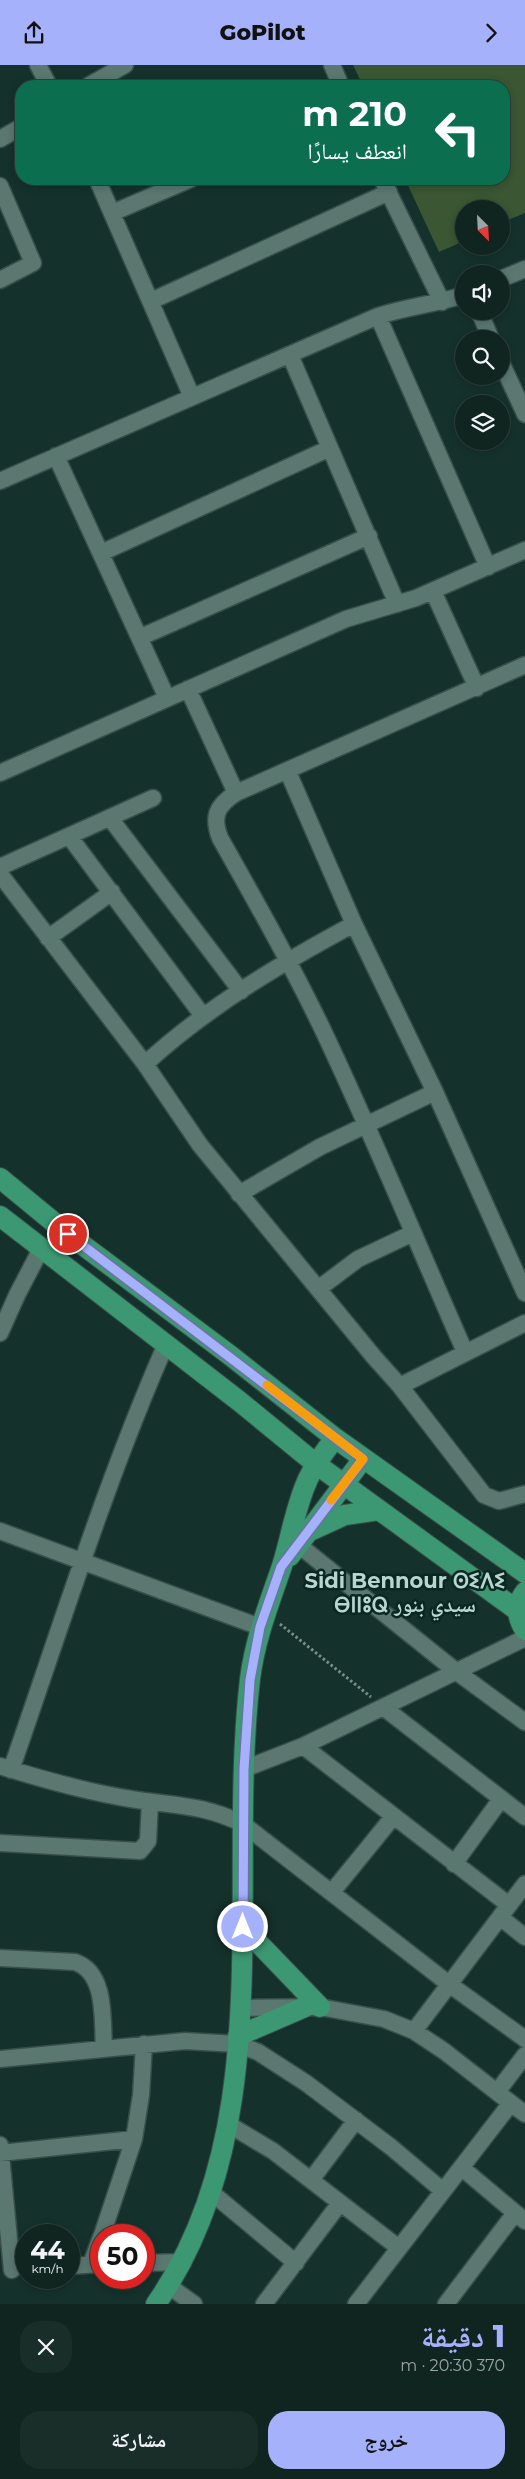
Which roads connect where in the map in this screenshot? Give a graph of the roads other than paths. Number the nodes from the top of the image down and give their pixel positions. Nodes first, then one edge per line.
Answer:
1 (38, 65) edge
2 (125, 65) edge
3 (332, 65) edge
4 (46, 80) edge
5 (99, 80) edge
6 (338, 80) edge
7 (15, 130) edge
8 (0, 139) edge
9 (100, 185) edge
10 (177, 185) edge
11 (385, 185) edge
12 (0, 186) edge
13 (112, 213) junction
14 (525, 269) edge
15 (510, 275) edge
16 (0, 280) edge
17 (455, 298) edge
18 (151, 301) junction
19 (442, 302) junction
20 (378, 316) junction
21 (290, 355) junction
22 (510, 382) edge
23 (192, 397) junction
24 (525, 414) edge
25 (330, 448) junction
26 (56, 456) junction
27 (0, 481) edge
28 (369, 536) junction
29 (525, 550) edge
30 (101, 553) junction
31 (488, 567) junction
32 (433, 591) junction
33 (397, 604) junction
34 (141, 637) junction
35 (525, 665) edge
36 (477, 688) junction
37 (188, 689) junction
38 (167, 698) junction
39 (288, 772) junction
40 (0, 773) edge
41 (236, 793) junction
42 (153, 799) dead end
43 (110, 818) junction
44 (69, 836) junction
45 (0, 867) edge
46 (0, 874) edge
47 (112, 893) junction
48 (354, 924) junction
49 (48, 938) junction
50 (288, 961) junction
51 (241, 991) junction
52 (203, 1016) junction
53 (145, 1064) junction
54 (435, 1092) junction
55 (366, 1124) junction
56 (0, 1178) edge
57 (239, 1194) junction
58 (0, 1216) edge
59 (413, 1233) junction
60 (41, 1249) junction
61 (318, 1289) junction
62 (525, 1293) edge
63 (525, 1323) edge
64 (0, 1333) edge
65 (166, 1344) junction
66 (465, 1352) junction
67 (400, 1386) junction
68 (335, 1438) junction
69 (363, 1459) junction
70 (316, 1464) junction
71 (342, 1484) junction
72 (525, 1494) edge
73 (379, 1510) junction
74 (0, 1531) edge
75 (298, 1538) junction
76 (82, 1562) junction
77 (525, 1573) edge
78 (525, 1592) edge
79 (263, 1620) junction
80 (521, 1621) edge
81 (525, 1638) edge
82 (457, 1672) junction
83 (383, 1707) junction
84 (525, 1722) edge
85 (303, 1746) junction
86 (6, 1768) edge
87 (244, 1769) junction
88 (501, 1799) junction
89 (150, 1802) junction
90 (393, 1817) junction
91 (525, 1817) edge
92 (243, 1824) junction
93 (0, 1843) edge
94 (454, 1864) junction
95 (525, 1884) edge
96 (332, 1892) junction
97 (504, 1911) junction
98 (243, 1927) junction
99 (525, 1937) edge
100 (0, 1958) edge
101 (449, 1984) junction
102 (312, 2007) junction
103 (240, 2008) junction
104 (414, 2031) junction
105 (525, 2039) edge
106 (237, 2040) junction
107 (144, 2044) junction
108 (104, 2047) junction
109 (525, 2055) edge
110 (0, 2059) edge
111 (497, 2092) junction
112 (511, 2103) junction
113 (525, 2114) edge
114 (356, 2120) junction
115 (228, 2124) junction
116 (134, 2139) junction
117 (0, 2150) edge
118 (462, 2168) junction
119 (311, 2179) junction
120 (443, 2191) junction
121 (212, 2193) junction
122 (340, 2203) junction
123 (520, 2217) edge
124 (106, 2224) edge
125 (399, 2248) junction
126 (184, 2262) junction
127 (155, 2263) edge
128 (296, 2263) junction
129 (13, 2270) edge
130 (169, 2286) junction
131 (358, 2303) edge
132 (156, 2304) edge
133 (194, 2304) edge
134 (264, 2304) edge
135 (446, 2304) edge

1 - 4 street
2 - 5 street
3 - 6 street
7 - 8 street
9 - 13 street
10 - 13 street
11 - 18 street
11 - 19 street
12 - 16 street
13 - 18 street
14 - 15 street
17 - 19 street
18 - 23 street
19 - 20 street
20 - 21 street
20 - 31 street
21 - 23 street
21 - 25 street
22 - 24 street
23 - 26 street
25 - 28 street
25 - 30 street
26 - 27 street
26 - 30 street
28 - 33 street
28 - 34 street
29 - 31 street
30 - 34 street
31 - 32 street
32 - 33 street
32 - 36 street
33 - 37 street
34 - 38 street
35 - 36 street
36 - 39 street
37 - 38 street
37 - 41 street
38 - 40 street
39 - 41 street
39 - 48 street
41 - 50 street
42 - 43 street
43 - 44 street
43 - 51 street
44 - 45 street
44 - 47 street
46 - 49 street
47 - 49 street
47 - 52 street
48 - 50 street
48 - 54 street
49 - 53 street
50 - 51 street
50 - 55 street
51 - 52 street
52 - 53 street
53 - 57 street
54 - 55 street
54 - 62 street
55 - 57 street
55 - 59 street
56 - 68 main road
57 - 61 street
58 - 60 main road
59 - 61 street
59 - 66 street
60 - 64 street
60 - 65 main road
61 - 67 street
63 - 66 street
65 - 70 main road
65 - 76 street
66 - 67 street
67 - 72 street
68 - 69 main road
68 - 70 main road
69 - 71 main road
69 - 77 main road
70 - 71 main road
70 - 75 main road
71 - 73 main road
71 - 75 main road
73 - 75 main road
73 - 80 main road
74 - 76 street
75 - 79 main road
75 - 82 street
76 - 79 street
76 - 86 street
78 - 80 main road
79 - 87 main road
81 - 82 street
82 - 83 street
82 - 84 street
83 - 85 street
83 - 88 street
85 - 87 street
85 - 90 street
86 - 89 street
87 - 92 main road
88 - 91 street
88 - 94 street
89 - 92 street
89 - 93 street
90 - 94 street
90 - 96 street
92 - 96 street
92 - 98 main road
94 - 97 street
95 - 97 street
96 - 101 street
97 - 99 street
97 - 101 street
98 - 102 main road
98 - 103 main road
100 - 108 street
101 - 104 street
101 - 105 street
102 - 103 street
102 - 104 street
102 - 106 main road
103 - 106 main road
104 - 111 street
106 - 107 street
106 - 114 street
106 - 115 main road
107 - 108 street
107 - 116 street
108 - 110 street
109 - 111 street
111 - 112 street
112 - 113 street
112 - 118 street
114 - 119 street
114 - 120 street
115 - 119 street
115 - 121 main road
116 - 117 street
116 - 124 street
117 - 129 street
118 - 120 street
118 - 123 street
119 - 122 street
120 - 125 street
121 - 126 main road
121 - 128 street
122 - 125 street
122 - 128 street
123 - 135 street
125 - 131 street
126 - 127 street
126 - 130 main road
128 - 134 street
130 - 132 main road
130 - 133 street

